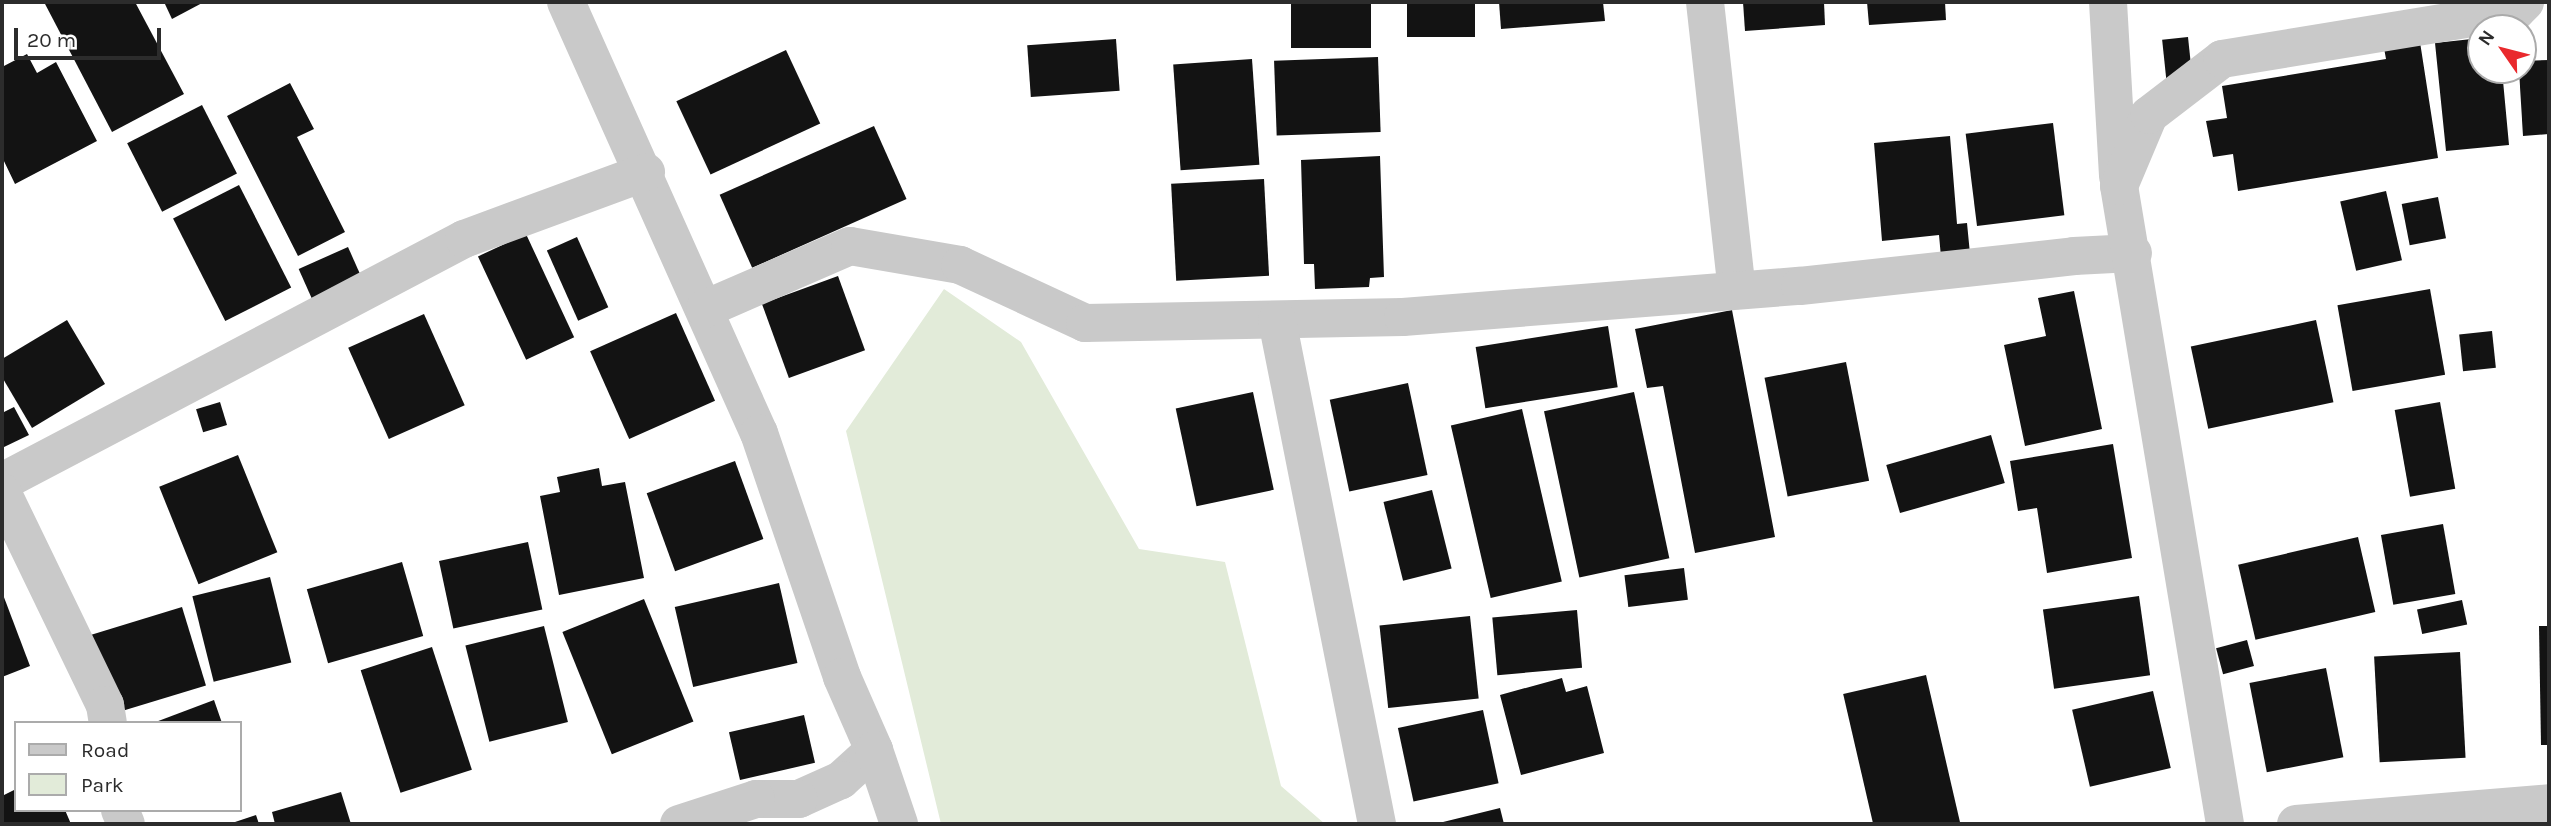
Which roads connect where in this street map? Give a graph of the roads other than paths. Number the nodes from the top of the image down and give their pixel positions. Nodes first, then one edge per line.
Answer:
1 (566, 2) edge
2 (1705, 2) edge
3 (2108, 2) edge
4 (2525, 2) edge
5 (646, 172) junction
6 (2119, 186) junction
7 (2133, 254) junction
8 (1737, 290) junction
9 (705, 309) junction
10 (1277, 320) junction
11 (2, 482) edge
12 (2, 492) edge
13 (108, 721) edge
14 (874, 750) junction
15 (2549, 803) edge
16 (679, 824) edge
17 (899, 824) edge
18 (1377, 824) edge
19 (2225, 824) edge
20 (2296, 824) edge

1 - 5 street
2 - 8 street
3 - 6 street
4 - 6 street
5 - 9 street
5 - 11 street
6 - 7 street
7 - 8 street
7 - 19 street
8 - 10 street
9 - 10 street
9 - 14 street
10 - 18 street
12 - 13 street
14 - 16 street
14 - 17 street
15 - 20 street

